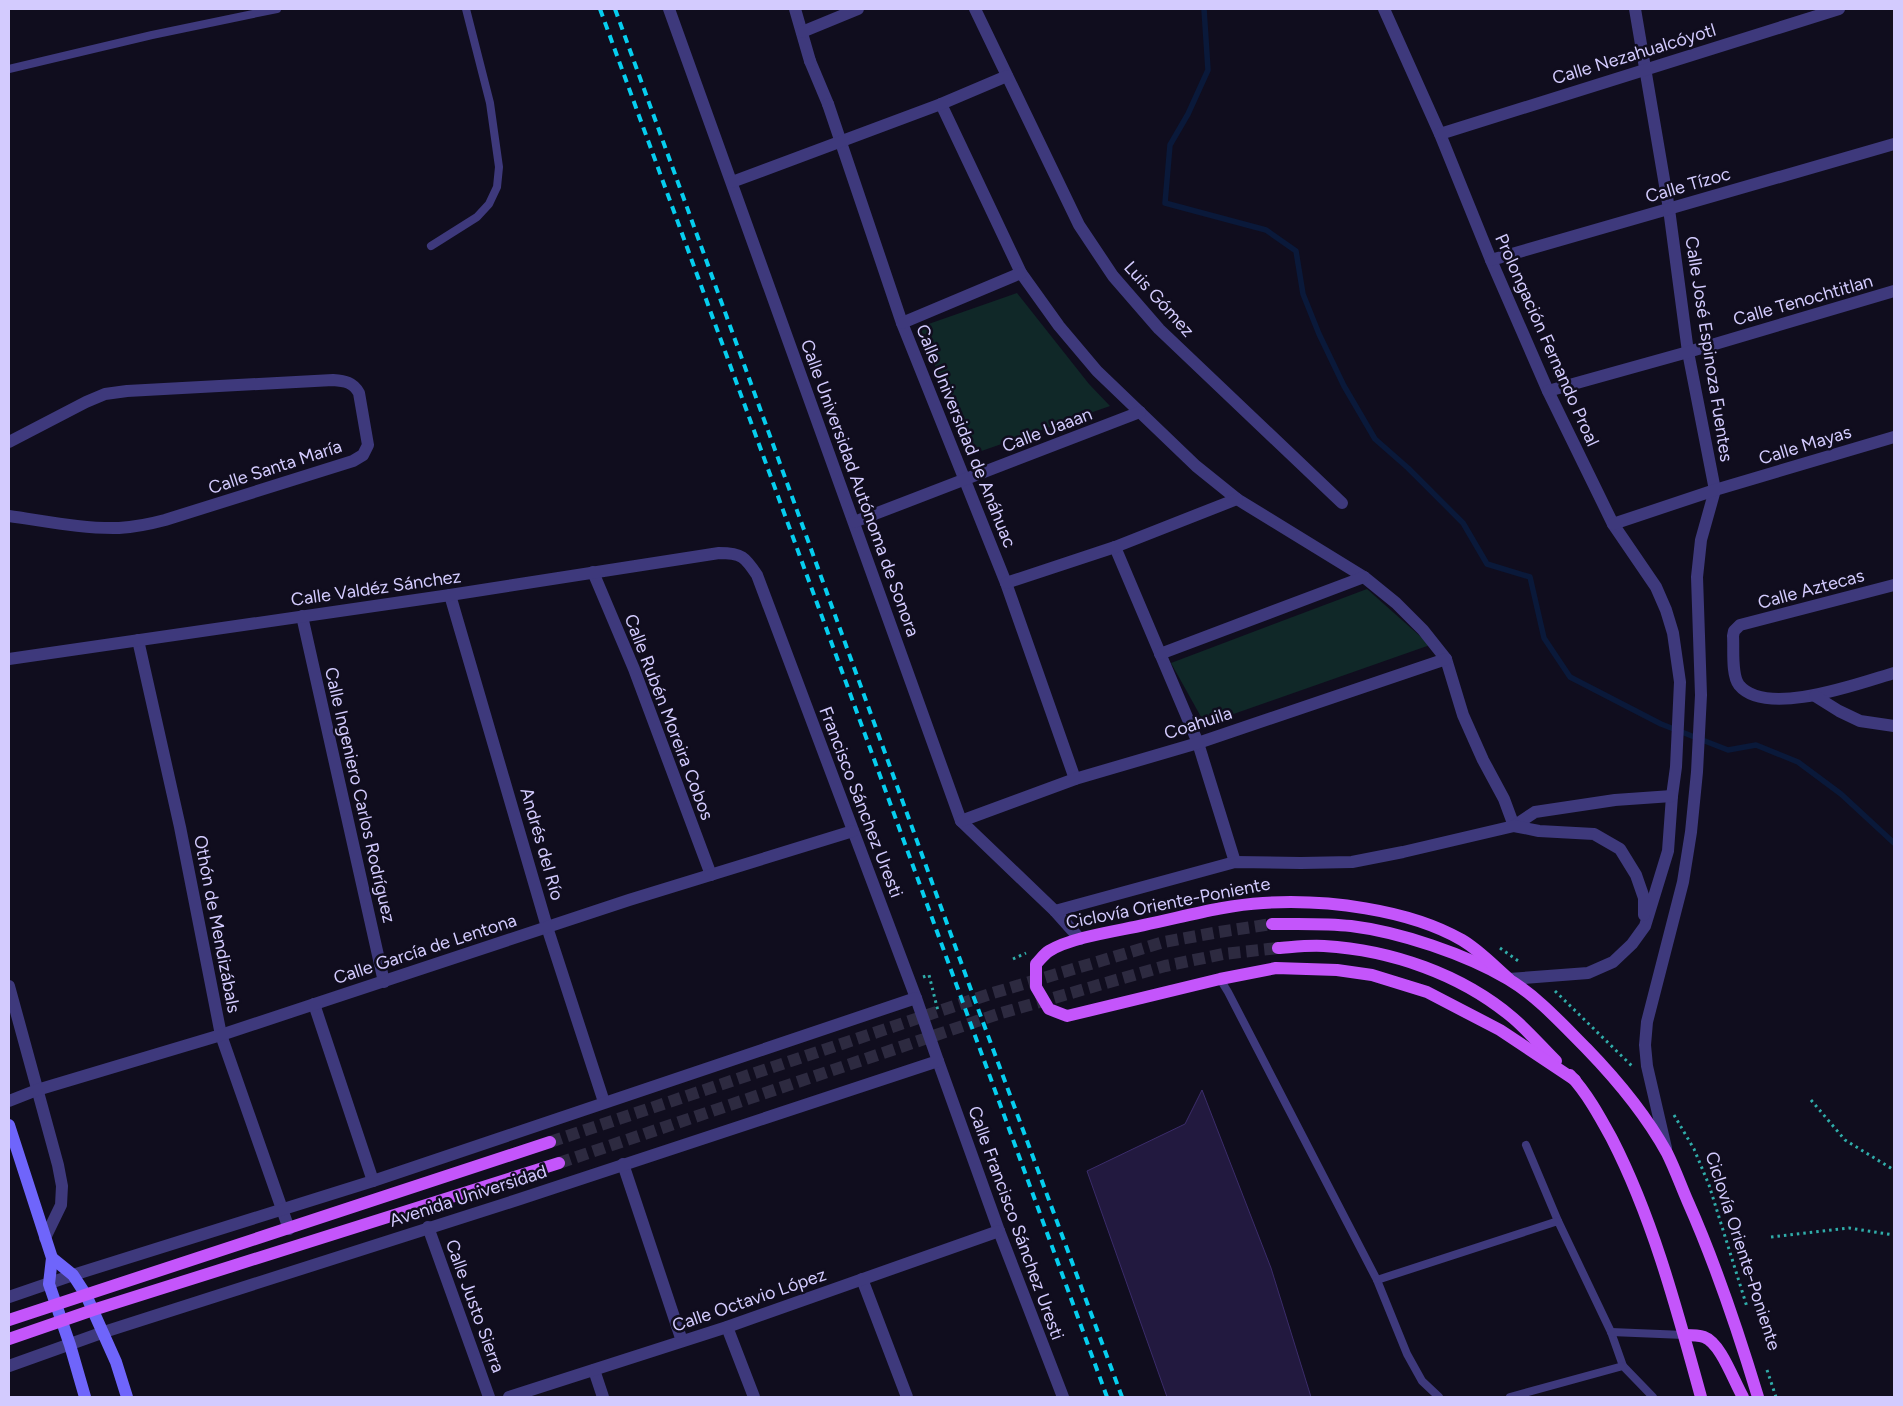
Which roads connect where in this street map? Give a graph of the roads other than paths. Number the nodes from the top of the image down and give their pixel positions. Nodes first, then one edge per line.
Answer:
1 (277, 9) edge
2 (466, 9) edge
3 (668, 9) edge
4 (795, 9) edge
5 (858, 9) edge
6 (975, 9) edge
7 (1635, 9) edge
8 (1839, 9) edge
9 (1387, 10) edge
10 (802, 32) junction
11 (9, 69) edge
12 (1646, 69) junction
13 (1008, 76) junction
14 (941, 104) junction
15 (1440, 134) junction
16 (842, 140) junction
17 (1894, 144) edge
18 (732, 182) junction
19 (1669, 209) junction
20 (431, 246) dead end
21 (1491, 260) junction
22 (1020, 274) junction
23 (1894, 291) edge
24 (902, 323) junction
25 (1688, 352) junction
26 (1548, 391) junction
27 (1140, 412) junction
28 (1894, 437) edge
29 (9, 442) edge
30 (964, 480) junction
31 (1715, 490) junction
32 (1237, 499) junction
33 (1342, 503) dead end
34 (9, 516) edge
35 (854, 522) junction
36 (1613, 524) junction
37 (1114, 547) junction
38 (747, 559) joint
39 (593, 572) junction
40 (1364, 577) junction
41 (1006, 583) junction
42 (1894, 585) edge
43 (450, 595) junction
44 (302, 616) junction
45 (138, 640) junction
46 (1160, 654) junction
47 (9, 659) edge
48 (1446, 659) junction
49 (1894, 673) edge
50 (1815, 696) junction
51 (1894, 726) edge
52 (1198, 742) junction
53 (1075, 779) junction
54 (1672, 796) junction
55 (961, 822) junction
56 (1514, 826) junction
57 (853, 830) junction
58 (1235, 862) junction
59 (711, 875) junction
60 (1055, 911) junction
61 (1272, 924) tunnel mouth
62 (1645, 926) junction
63 (548, 927) junction
64 (1080, 939) junction
65 (1278, 948) tunnel mouth
66 (1220, 979) junction
67 (1509, 979) junction
68 (384, 982) junction
69 (9, 986) edge
70 (916, 998) junction
71 (314, 1004) junction
72 (221, 1035) junction
73 (938, 1061) junction
74 (1575, 1080) junction
75 (37, 1090) junction
76 (9, 1101) edge
77 (604, 1102) junction
78 (9, 1125) edge
79 (550, 1142) tunnel mouth
80 (1526, 1146) dead end
81 (1667, 1153) junction
82 (560, 1164) tunnel mouth
83 (623, 1164) junction
84 (372, 1180) junction
85 (282, 1209) junction
86 (1558, 1221) junction
87 (428, 1227) junction
88 (289, 1228) junction
89 (999, 1231) junction
90 (45, 1238) junction
91 (52, 1258) junction
92 (73, 1275) junction
93 (862, 1279) junction
94 (1377, 1280) junction
95 (50, 1284) junction
96 (86, 1295) junction
97 (9, 1297) edge
98 (56, 1305) junction
99 (93, 1310) junction
100 (9, 1320) edge
101 (62, 1321) junction
102 (727, 1327) junction
103 (104, 1332) junction
104 (1611, 1332) junction
105 (1684, 1335) junction
106 (9, 1339) edge
107 (682, 1341) junction
108 (70, 1345) junction
109 (9, 1366) edge
110 (1624, 1366) junction
111 (594, 1370) junction
112 (85, 1397) edge
113 (126, 1397) edge
114 (489, 1397) edge
115 (509, 1397) edge
116 (603, 1397) edge
117 (754, 1397) edge
118 (906, 1397) edge
119 (1063, 1397) edge
120 (1439, 1397) edge
121 (1510, 1397) edge
122 (1653, 1397) edge
123 (1701, 1397) edge
124 (1743, 1397) edge
125 (1758, 1397) edge

1 - 11 lane
2 - 20 lane
3 - 18 street, Calle Universidad Autónoma de Sonora
4 - 10 street, Calle Universidad de Anáhuac
5 - 10 street
6 - 13 street, Luis Gómez
7 - 12 street, Calle José Espinoza Fuentes
8 - 12 street, Calle Nezahualcóyotl
9 - 15 street, Prolongación Fernando Proal
10 - 16 street, Calle Universidad de Anáhuac
12 - 15 street, Calle Nezahualcóyotl
12 - 19 street, Calle José Espinoza Fuentes
13 - 14 street
13 - 33 street, Luis Gómez
14 - 16 street
14 - 22 street
15 - 21 street, Prolongación Fernando Proal
16 - 18 street
16 - 24 street, Calle Universidad de Anáhuac
17 - 19 street, Calle Tízoc
18 - 35 street, Calle Universidad Autónoma de Sonora
19 - 21 street, Calle Tízoc
19 - 25 street, Calle José Espinoza Fuentes
21 - 26 street, Prolongación Fernando Proal
22 - 24 street
22 - 27 street
23 - 25 street, Calle Tenochtitlan
24 - 30 street, Calle Universidad de Anáhuac
25 - 26 street, Calle Tenochtitlan
25 - 31 street, Calle José Espinoza Fuentes
26 - 36 street, Prolongación Fernando Proal
27 - 30 street, Calle Uaaan
27 - 32 street
28 - 31 street, Calle Mayas
29 - 34 street, Calle Santa María
30 - 35 street, Calle Uaaan
30 - 41 street, Calle Universidad de Anáhuac
31 - 36 street, Calle Mayas
31 - 81 street, Calle José Espinoza Fuentes
32 - 37 street
32 - 40 street
35 - 55 street, Calle Universidad Autónoma de Sonora
36 - 54 street, Prolongación Fernando Proal
37 - 41 street
37 - 46 street
38 - 39 street, Calle Valdéz Sánchez
38 - 57 street, Francisco Sánchez Uresti
39 - 43 street, Calle Valdéz Sánchez
39 - 59 street, Calle Rubén Moreira Cobos
40 - 46 street
40 - 48 street
41 - 53 street, Calle Universidad de Anáhuac
42 - 50 street, Calle Aztecas
43 - 44 street, Calle Valdéz Sánchez
43 - 63 street, Andrés del Río
44 - 45 street, Calle Valdéz Sánchez
44 - 68 street, Calle Ingeniero Carlos Rodríguez
45 - 47 street, Calle Valdéz Sánchez
45 - 72 street, Othón de Mendizábals
46 - 52 street
48 - 52 street, Coahuila
48 - 56 street
49 - 50 street
50 - 51 street
52 - 53 street, Coahuila
52 - 58 street
53 - 55 street, Coahuila
54 - 56 street
54 - 62 street, Prolongación Fernando Proal
55 - 60 street, Calle Universidad Autónoma de Sonora
56 - 58 street
56 - 62 street
57 - 59 street, Calle García de Lentona
57 - 70 street, Francisco Sánchez Uresti
58 - 60 street
59 - 63 street, Calle García de Lentona
60 - 64 street, Calle Universidad Autónoma de Sonora
61 - 67 main road
62 - 67 street, Prolongación Fernando Proal
63 - 68 street, Calle García de Lentona
63 - 77 street, Andrés del Río
64 - 66 main road
64 - 67 main road
65 - 74 main road
66 - 74 main road
66 - 94 lane
67 - 81 main road
68 - 71 street, Calle García de Lentona
69 - 75 street
70 - 73 street, Francisco Sánchez Uresti
70 - 77 street
71 - 72 street, Calle García de Lentona
71 - 84 street
72 - 75 street, Calle García de Lentona
72 - 85 street, Othón de Mendizábals
73 - 83 street, Avenida Universidad
73 - 89 street, Calle Francisco Sánchez Uresti
74 - 105 main road
75 - 76 street, Calle García de Lentona
75 - 90 street
77 - 84 street
78 - 90 main road
79 - 88 main road, Avenida Universidad
80 - 86 lane
81 - 125 main road
82 - 99 main road, Avenida Universidad
83 - 87 street, Avenida Universidad
83 - 107 street
84 - 85 street
85 - 88 street, Othón de Mendizábals
85 - 92 street
86 - 94 lane
86 - 104 lane
87 - 103 street, Avenida Universidad
87 - 114 street, Calle Justo Sierra
88 - 96 main road, Avenida Universidad
89 - 93 street, Calle Octavio López
89 - 119 street, Calle Francisco Sánchez Uresti
90 - 91 main road
91 - 92 main road
91 - 95 main road
92 - 95 street
92 - 96 main road
93 - 102 street, Calle Octavio López
93 - 118 street
94 - 120 lane
95 - 97 street
95 - 98 main road
96 - 98 main road, Avenida Universidad
96 - 99 main road
98 - 100 main road, Avenida Universidad
98 - 101 main road
99 - 101 main road, Avenida Universidad
99 - 103 main road
101 - 106 main road, Avenida Universidad
101 - 108 main road
102 - 107 street, Calle Octavio López
102 - 117 street
103 - 108 street, Avenida Universidad
103 - 113 main road
104 - 105 lane
104 - 110 lane
105 - 123 main road
105 - 124 main road
107 - 111 street, Calle Octavio López
108 - 109 street, Avenida Universidad
108 - 112 main road
110 - 121 lane
110 - 122 lane
111 - 115 street, Calle Octavio López
111 - 116 street

